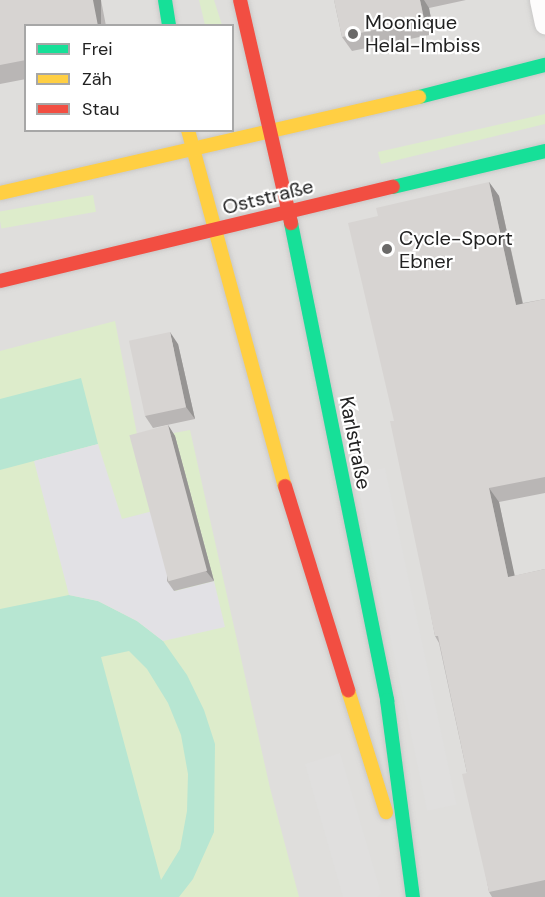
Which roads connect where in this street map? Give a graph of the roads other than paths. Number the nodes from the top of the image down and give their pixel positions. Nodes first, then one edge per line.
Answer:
1 (165, 0) edge
2 (240, 0) edge
3 (540, 0) edge
4 (545, 23) edge
5 (169, 24) edge
6 (545, 65) edge
7 (188, 132) edge
8 (273, 132) junction
9 (192, 149) junction
10 (545, 151) edge
11 (0, 193) edge
12 (289, 212) junction
13 (213, 230) junction
14 (0, 281) edge
15 (412, 897) edge

1 - 5 street
2 - 8 street, Karlstraße
3 - 4 lane
6 - 8 street
7 - 9 street, Karlstraße
8 - 9 street
8 - 12 street, Karlstraße
9 - 11 street
9 - 13 street, Karlstraße
10 - 12 street, Oststraße
12 - 13 street, Oststraße
12 - 15 street, Karlstraße
13 - 14 street, Oststraße
13 - 15 street, Karlstraße

